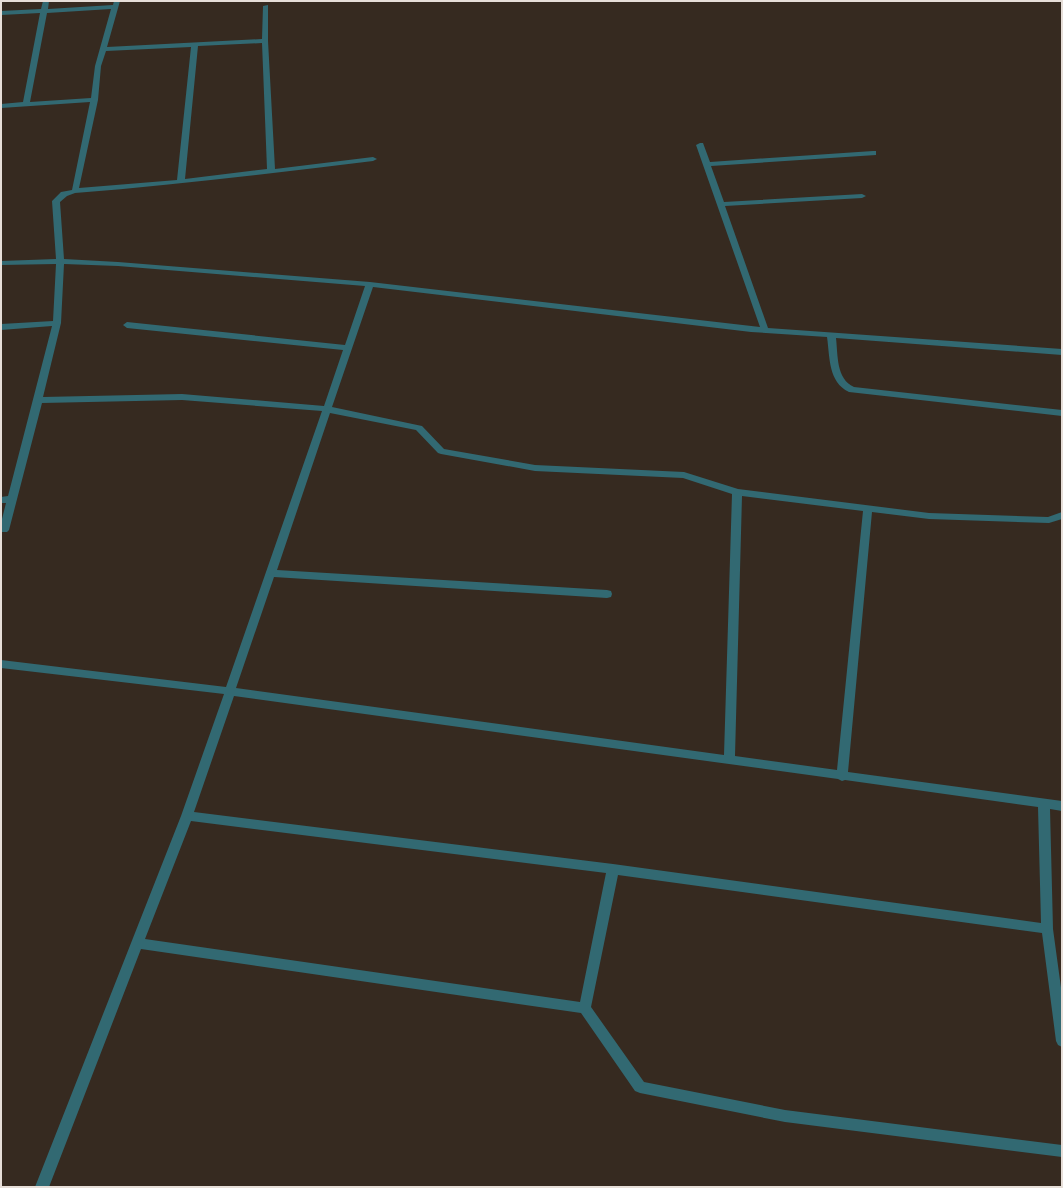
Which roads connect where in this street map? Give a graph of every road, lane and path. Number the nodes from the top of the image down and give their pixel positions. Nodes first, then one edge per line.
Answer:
1 (46, 1) edge
2 (116, 4) edge
3 (266, 6) dead end
4 (43, 11) junction
5 (1, 13) edge
6 (265, 40) junction
7 (195, 44) junction
8 (102, 49) junction
9 (94, 100) junction
10 (26, 104) junction
11 (1, 106) edge
12 (700, 145) dead end
13 (873, 153) dead end
14 (373, 159) dead end
15 (707, 164) junction
16 (271, 172) junction
17 (181, 182) junction
18 (75, 191) junction
19 (862, 196) dead end
20 (721, 204) junction
21 (60, 261) junction
22 (1, 263) edge
23 (370, 284) junction
24 (57, 323) junction
25 (127, 325) dead end
26 (1, 327) edge
27 (765, 330) junction
28 (831, 335) junction
29 (348, 348) junction
30 (1062, 352) edge
31 (38, 400) junction
32 (327, 409) junction
33 (1062, 413) edge
34 (737, 492) junction
35 (12, 499) junction
36 (1, 500) edge
37 (868, 508) junction
38 (1062, 515) edge
39 (4, 530) dead end
40 (270, 573) junction
41 (607, 594) dead end
42 (1, 664) edge
43 (230, 691) junction
44 (729, 761) junction
45 (842, 776) junction
46 (1044, 804) junction
47 (1062, 806) edge
48 (187, 816) junction
49 (613, 869) junction
50 (1047, 929) junction
51 (137, 943) junction
52 (585, 1008) junction
53 (1062, 1041) edge
54 (1062, 1151) edge
55 (42, 1187) edge

1 - 4 street
2 - 4 street
2 - 8 street
3 - 6 street
4 - 5 street
4 - 10 street
6 - 7 street
6 - 16 street
7 - 8 street
7 - 17 street
8 - 9 street
9 - 10 street
9 - 18 street
10 - 11 street
12 - 15 street
13 - 15 street
14 - 16 street
15 - 20 street
16 - 17 street
17 - 18 street
18 - 21 street
19 - 20 street
20 - 27 street
21 - 22 street
21 - 23 street
21 - 24 street
23 - 27 street
23 - 29 street
24 - 26 street
24 - 31 street
25 - 29 street
27 - 28 street
28 - 30 street
28 - 33 street
29 - 32 street
31 - 32 street
31 - 35 street
32 - 34 street
32 - 40 street
34 - 37 street
34 - 44 street
35 - 36 street
35 - 39 street
37 - 38 street
37 - 45 street
40 - 41 street
40 - 43 street
42 - 43 street
43 - 44 street
43 - 48 street
44 - 45 street
45 - 46 street
46 - 47 street
46 - 50 street
48 - 49 street
48 - 51 street
49 - 50 street
49 - 52 street
50 - 53 street
51 - 52 street
51 - 55 street
52 - 54 street

